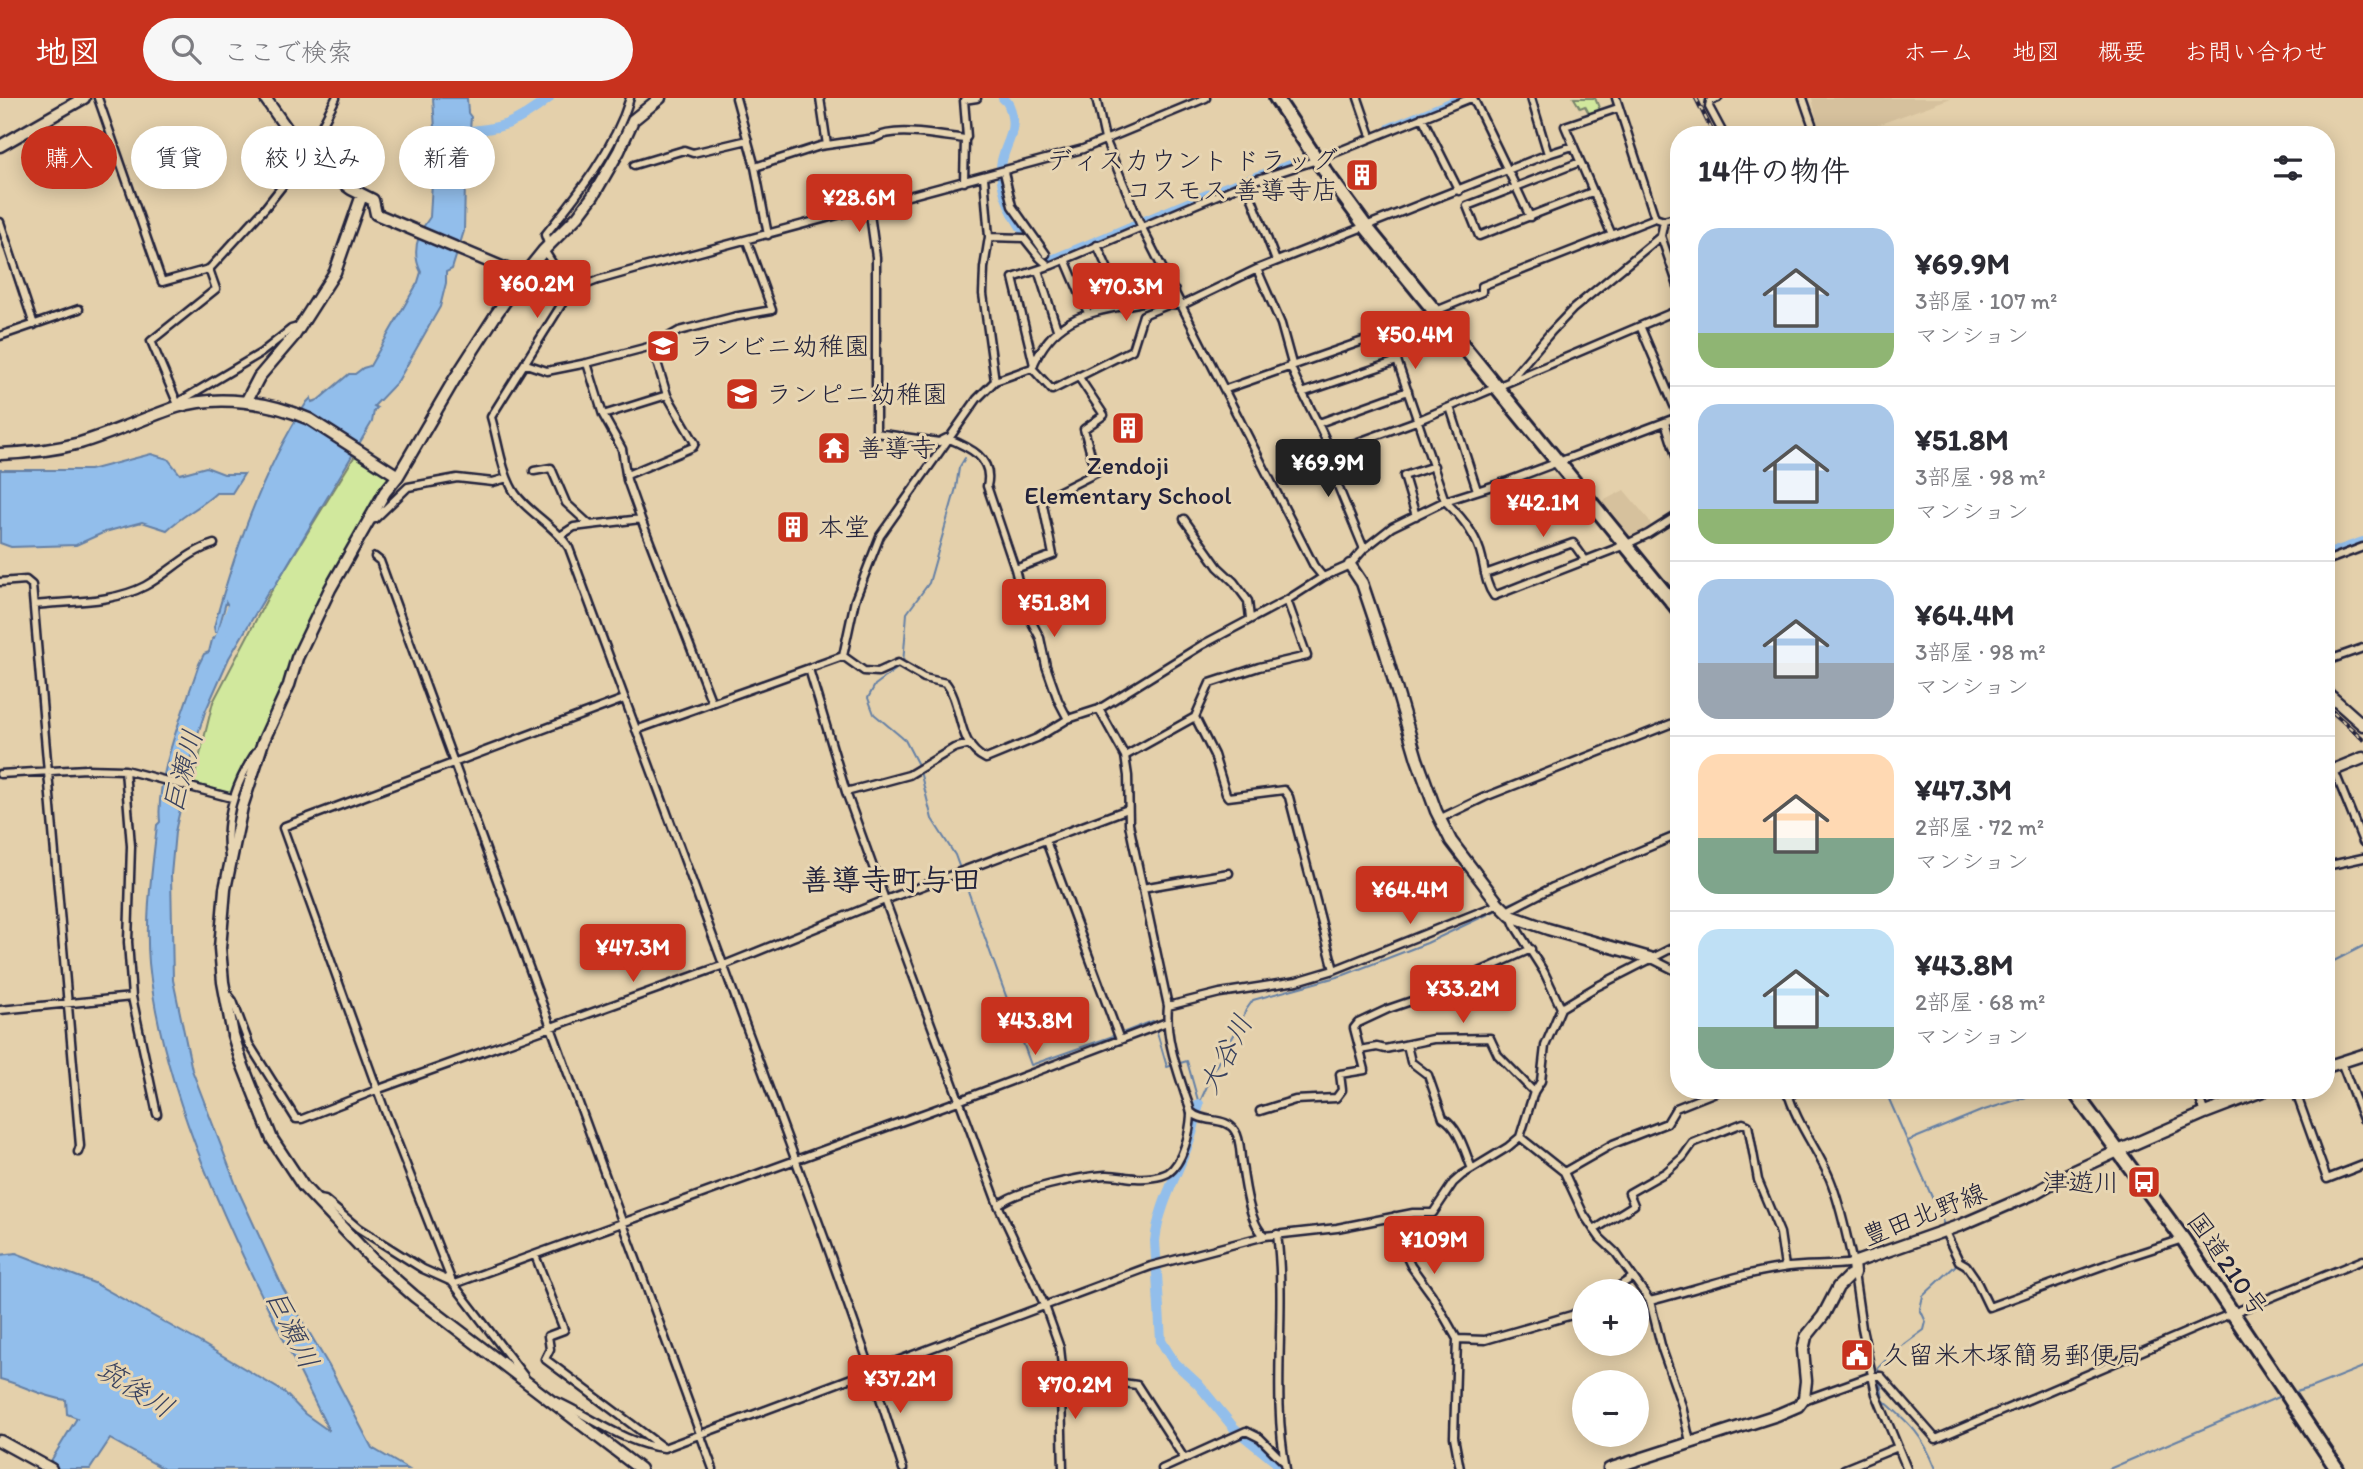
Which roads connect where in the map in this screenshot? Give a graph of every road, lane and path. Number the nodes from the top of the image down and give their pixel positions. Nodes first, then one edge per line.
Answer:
1 (84, 98) edge
2 (98, 98) edge
3 (265, 98) edge
4 (336, 98) edge
5 (630, 98) edge
6 (660, 98) edge
7 (736, 98) edge
8 (820, 98) edge
9 (977, 98) edge
10 (1097, 98) edge
11 (1206, 98) edge
12 (1276, 98) edge
13 (1358, 98) edge
14 (1472, 98) edge
15 (1531, 98) edge
16 (1616, 98) edge
17 (1718, 98) edge
18 (1803, 98) edge
19 (1618, 108) junction
20 (1422, 117) junction
21 (285, 126) edge
22 (322, 126) edge
23 (1719, 126) edge
24 (1812, 126) edge
25 (1370, 133) dead end
26 (965, 139) junction
27 (1105, 139) junction
28 (748, 140) junction
29 (827, 145) junction
30 (0, 146) edge
31 (1573, 146) junction
32 (1548, 154) junction
33 (1317, 160) junction
34 (1580, 162) junction
35 (634, 164) dead end
36 (755, 167) junction
37 (1508, 170) junction
38 (1004, 172) junction
39 (984, 177) junction
40 (964, 182) junction
41 (1246, 183) junction
42 (1516, 187) junction
43 (280, 189) edge
44 (353, 189) edge
45 (1459, 191) junction
46 (1592, 192) junction
47 (362, 195) junction
48 (869, 207) junction
49 (1530, 217) junction
50 (1655, 218) junction
51 (1670, 219) edge
52 (1664, 221) junction
53 (0, 222) edge
54 (1141, 224) junction
55 (1366, 227) junction
56 (1611, 233) junction
57 (768, 235) junction
58 (1661, 236) junction
59 (989, 237) junction
60 (747, 241) junction
61 (1097, 246) junction
62 (547, 248) junction
63 (1046, 254) dead end
64 (1065, 259) junction
65 (1276, 261) junction
66 (1670, 262) edge
67 (1049, 266) junction
68 (209, 269) junction
69 (1257, 269) junction
70 (1038, 270) junction
71 (523, 276) junction
72 (570, 291) junction
73 (1175, 291) junction
74 (1182, 304) junction
75 (1124, 305) junction
76 (79, 309) dead end
77 (1436, 311) junction
78 (1088, 313) junction
79 (1670, 314) edge
80 (34, 325) junction
81 (300, 327) junction
82 (1641, 328) junction
83 (1057, 329) junction
84 (1387, 331) junction
85 (0, 336) edge
86 (652, 346) junction
87 (1396, 361) junction
88 (587, 363) junction
89 (526, 364) junction
90 (1291, 365) junction
91 (1033, 366) junction
92 (1078, 376) junction
93 (995, 381) junction
94 (1496, 388) junction
95 (1226, 389) junction
96 (1408, 391) junction
97 (1302, 393) junction
98 (667, 395) junction
99 (1670, 397) edge
100 (246, 402) junction
101 (179, 407) junction
102 (1450, 407) junction
103 (603, 415) junction
104 (1419, 420) junction
105 (1670, 420) edge
106 (1665, 422) junction
107 (1320, 423) junction
108 (1670, 437) edge
109 (947, 438) junction
110 (1331, 452) junction
111 (0, 454) edge
112 (1557, 462) junction
113 (1434, 466) junction
114 (534, 471) dead end
115 (395, 474) junction
116 (627, 475) junction
117 (507, 478) junction
118 (1477, 490) junction
119 (1446, 501) junction
120 (1416, 516) junction
121 (640, 519) junction
122 (1184, 519) dead end
123 (1670, 519) edge
124 (369, 520) junction
125 (590, 525) junction
126 (560, 536) junction
127 (214, 544) dead end
128 (1625, 545) junction
129 (2363, 547) edge
130 (1364, 550) junction
131 (375, 557) dead end
132 (2335, 558) edge
133 (1586, 561) junction
134 (1350, 565) junction
135 (1015, 569) junction
136 (1485, 574) junction
137 (1323, 577) junction
138 (0, 582) edge
139 (1670, 598) edge
140 (1287, 600) junction
141 (34, 605) junction
142 (1250, 618) junction
143 (2363, 648) edge
144 (843, 656) junction
145 (2335, 658) edge
146 (809, 669) junction
147 (624, 699) junction
148 (2335, 700) edge
149 (712, 703) junction
150 (1099, 709) junction
151 (1195, 717) junction
152 (1068, 719) junction
153 (1670, 725) edge
154 (2363, 725) edge
155 (636, 730) junction
156 (263, 742) junction
157 (970, 744) junction
158 (1125, 756) junction
159 (2363, 758) edge
160 (453, 763) junction
161 (48, 770) junction
162 (125, 770) junction
163 (2335, 770) edge
164 (0, 774) edge
165 (2335, 783) edge
166 (846, 792) junction
167 (232, 798) junction
168 (1128, 809) junction
169 (1439, 819) junction
170 (1670, 838) edge
171 (1046, 841) junction
172 (2363, 842) edge
173 (2363, 858) edge
174 (2335, 864) edge
175 (230, 865) junction
176 (1229, 873) dead end
177 (1143, 888) junction
178 (886, 900) junction
179 (1498, 903) junction
180 (1508, 914) junction
181 (1531, 949) junction
182 (1670, 949) edge
183 (1650, 958) junction
184 (724, 965) junction
185 (1670, 968) edge
186 (1334, 970) junction
187 (226, 992) junction
188 (132, 997) junction
189 (69, 1003) junction
190 (1168, 1006) junction
191 (1561, 1008) junction
192 (0, 1010) edge
193 (1167, 1022) junction
194 (551, 1027) junction
195 (1120, 1040) junction
196 (1407, 1045) junction
197 (1360, 1050) junction
198 (2363, 1055) edge
199 (2341, 1062) junction
200 (2335, 1064) edge
201 (379, 1089) junction
202 (1534, 1092) junction
203 (1698, 1099) edge
204 (1790, 1099) edge
205 (2080, 1099) edge
206 (2200, 1099) edge
207 (2242, 1099) edge
208 (2298, 1099) edge
209 (961, 1100) junction
210 (1260, 1111) dead end
211 (1191, 1112) junction
212 (2205, 1113) junction
213 (157, 1114) dead end
214 (2363, 1119) edge
215 (1520, 1137) junction
216 (2118, 1151) junction
217 (78, 1152) dead end
218 (795, 1160) junction
219 (2363, 1165) edge
220 (1472, 1168) junction
221 (1564, 1172) junction
222 (316, 1199) junction
223 (998, 1205) junction
224 (1395, 1216) junction
225 (624, 1224) junction
226 (1594, 1230) junction
227 (1945, 1231) junction
228 (1277, 1234) junction
229 (1265, 1236) junction
230 (2183, 1239) junction
231 (535, 1255) junction
232 (2363, 1261) edge
233 (1785, 1267) junction
234 (1854, 1268) junction
235 (1633, 1277) junction
236 (1630, 1279) edge
237 (453, 1283) junction
238 (1650, 1301) junction
239 (1045, 1306) junction
240 (2234, 1313) junction
241 (1572, 1315) edge
242 (1457, 1339) junction
243 (872, 1370) junction
244 (1063, 1375) junction
245 (1871, 1376) junction
246 (537, 1392) junction
247 (1802, 1401) junction
248 (701, 1434) junction
249 (0, 1441) edge
250 (1690, 1442) junction
251 (1898, 1447) junction
252 (664, 1448) junction
253 (1184, 1458) junction
254 (1285, 1465) edge
255 (1632, 1465) edge
256 (50, 1468) edge
257 (640, 1469) edge
258 (713, 1469) edge
259 (903, 1469) edge
260 (1063, 1469) edge
261 (1162, 1469) edge
262 (1460, 1469) edge
263 (1609, 1469) edge
264 (1844, 1469) edge
265 (1907, 1469) edge
266 (2337, 1469) edge

1 - 30 street
2 - 68 street
3 - 21 street
4 - 22 street
5 - 62 street
6 - 62 street
7 - 28 street
8 - 29 street
9 - 26 street
10 - 27 street
11 - 27 street
12 - 33 highway
13 - 25 street
14 - 20 street
14 - 37 street
15 - 32 street
16 - 19 street
17 - 23 street
18 - 24 street
19 - 31 street
19 - 50 street
20 - 33 street
20 - 45 street
26 - 29 street
26 - 40 street
27 - 38 street
27 - 54 street
28 - 35 street
28 - 36 street
29 - 36 street
31 - 32 street
31 - 34 street
32 - 37 street
33 - 41 street
33 - 55 highway
34 - 42 street
34 - 46 street
36 - 57 street
37 - 42 street
37 - 45 street
38 - 39 street
38 - 63 street
39 - 40 street
39 - 59 street
40 - 48 street
41 - 54 street
41 - 65 street
42 - 49 street
42 - 49 street
43 - 68 street
44 - 47 street
45 - 55 street
46 - 49 street
46 - 56 street
47 - 71 street
47 - 81 street
48 - 57 street
48 - 109 street
50 - 52 street
50 - 56 street
51 - 52 street
52 - 58 street
53 - 80 street
54 - 61 street
54 - 73 street
55 - 65 street
55 - 77 highway
56 - 77 street
57 - 60 street
58 - 66 street
58 - 94 street
59 - 67 street
59 - 93 street
60 - 72 street
60 - 86 street
61 - 64 street
61 - 75 street
62 - 71 street
62 - 72 street
64 - 67 street
64 - 78 street
65 - 69 street
67 - 70 street
68 - 101 street
69 - 74 street
69 - 90 street
70 - 83 street
70 - 91 street
71 - 115 street
72 - 89 street
73 - 74 street
73 - 75 street
74 - 92 street
74 - 95 street
75 - 78 street
76 - 80 street
77 - 84 street
77 - 94 highway
78 - 83 street
79 - 82 street
80 - 85 street
81 - 100 street
81 - 101 street
82 - 94 street
82 - 99 street
83 - 91 street
84 - 87 street
84 - 90 street
86 - 88 street
86 - 98 street
87 - 96 street
87 - 97 street
88 - 89 street
88 - 103 street
89 - 117 street
90 - 95 street
90 - 97 street
91 - 92 street
91 - 93 street
92 - 135 street
93 - 109 street
94 - 102 street
94 - 112 highway
95 - 137 street
96 - 104 street
96 - 107 street
97 - 107 street
98 - 103 street
98 - 116 street
100 - 101 street
100 - 115 street
101 - 111 street
102 - 104 street
102 - 118 street
103 - 116 street
104 - 110 street
104 - 113 street
105 - 106 street
106 - 108 street
106 - 112 street
107 - 110 street
109 - 135 street
109 - 144 street
110 - 130 street
112 - 118 street
112 - 128 highway
113 - 119 street
113 - 120 street
114 - 125 street
115 - 124 street
116 - 121 street
117 - 124 street
117 - 126 street
118 - 119 street
119 - 120 street
119 - 136 street
120 - 130 street
121 - 125 street
121 - 149 street
122 - 142 street
123 - 128 street
124 - 156 street
125 - 126 street
126 - 147 street
127 - 141 street
128 - 133 street
128 - 139 highway
129 - 132 street
130 - 134 street
131 - 160 street
133 - 136 street
133 - 136 street
134 - 137 street
134 - 169 street
135 - 152 street
137 - 140 street
138 - 141 street
140 - 142 street
140 - 151 street
141 - 161 street
142 - 150 street
143 - 145 street
144 - 146 street
144 - 157 street
146 - 149 street
146 - 166 street
147 - 155 street
147 - 160 street
148 - 154 street
149 - 155 street
150 - 152 street
150 - 158 street
151 - 158 street
151 - 186 street
152 - 157 street
153 - 169 street
155 - 184 street
156 - 167 street
156 - 175 street
157 - 166 street
158 - 168 street
159 - 163 street
160 - 194 street
160 - 201 street
161 - 162 street
161 - 164 street
161 - 189 street
162 - 167 street
162 - 188 street
165 - 172 street
166 - 178 street
167 - 175 street
168 - 171 street
168 - 177 street
169 - 179 street
170 - 180 street
171 - 178 street
171 - 195 street
173 - 174 street
175 - 187 street
176 - 177 street
177 - 190 street
178 - 184 street
178 - 209 street
179 - 180 street
179 - 186 street
180 - 181 street
180 - 183 street
181 - 191 street
181 - 197 street
182 - 183 street
183 - 185 street
183 - 191 street
184 - 194 street
184 - 218 street
186 - 190 street
187 - 201 street
187 - 222 street
188 - 189 street
188 - 213 street
189 - 192 street
189 - 217 street
190 - 193 street
191 - 202 street
193 - 195 street
193 - 211 street
194 - 201 street
194 - 225 street
195 - 209 street
196 - 197 street
196 - 202 street
196 - 220 street
197 - 210 street
198 - 199 street
199 - 200 street
199 - 214 street
201 - 237 street
202 - 215 street
203 - 221 street
204 - 234 street
205 - 216 highway, 国道210号
206 - 212 street
207 - 212 street, 豊田北野線
208 - 219 street
209 - 218 street
209 - 223 street
211 - 223 street
211 - 229 street
212 - 216 street, 豊田北野線
215 - 220 street
215 - 221 street
216 - 227 street, 豊田北野線
216 - 230 highway, 国道210号
218 - 225 street
218 - 243 street
220 - 224 street
221 - 226 street
222 - 237 street
222 - 246 street
223 - 239 street
224 - 228 street
224 - 242 street
225 - 231 street
225 - 248 street
226 - 233 street
226 - 235 street
227 - 230 street
227 - 234 street, 豊田北野線
228 - 229 street
228 - 254 street
229 - 239 street
230 - 240 highway, 国道210号
231 - 237 street
231 - 252 street
232 - 240 street
233 - 234 street
233 - 238 street
234 - 245 street
234 - 247 street, 豊田北野線
235 - 236 street
235 - 238 street
237 - 246 street
238 - 250 street
239 - 243 street
239 - 244 street
240 - 245 street
240 - 266 highway, 国道210号
241 - 242 street
242 - 262 street
243 - 248 street
243 - 259 street
244 - 253 street
244 - 260 street
245 - 247 street
245 - 251 street
246 - 252 street
246 - 257 street
247 - 250 street
248 - 252 street
248 - 258 street
249 - 256 street
250 - 255 street
251 - 264 street
251 - 265 street
253 - 254 street
253 - 261 street
255 - 263 street

